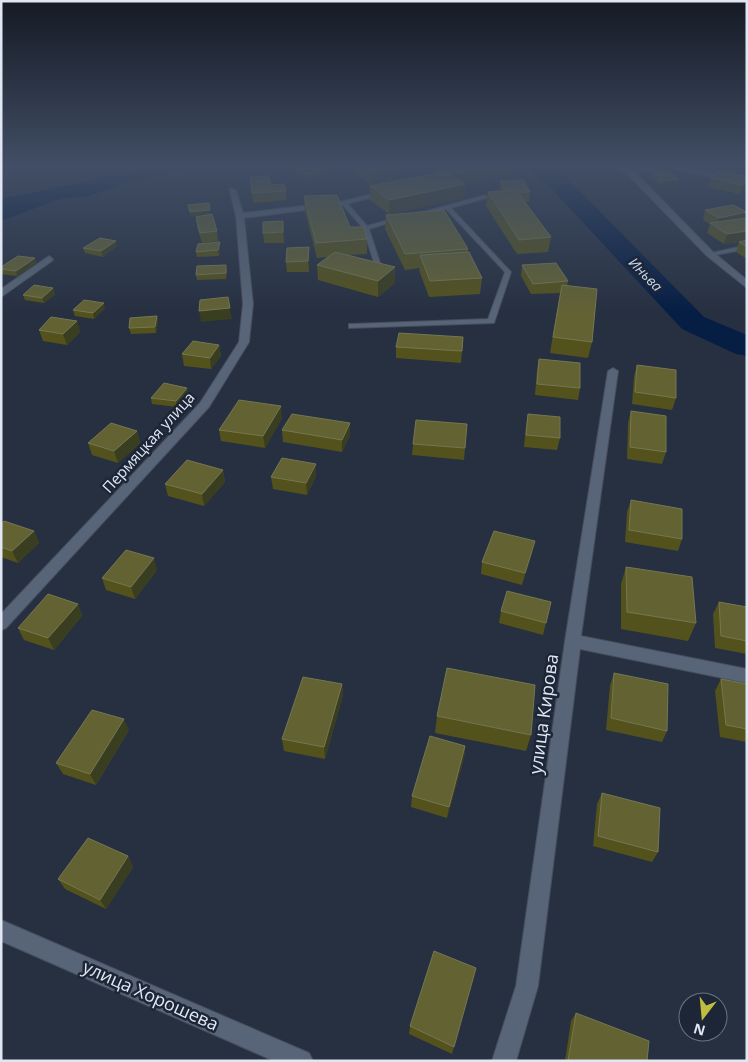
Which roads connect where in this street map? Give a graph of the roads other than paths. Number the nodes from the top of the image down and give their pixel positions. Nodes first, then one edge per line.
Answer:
1 (252, 215) edge
2 (354, 215) edge
3 (417, 215) edge
4 (454, 215) edge
5 (672, 215) edge
6 (240, 216) joint
7 (411, 216) edge
8 (402, 218) edge
9 (366, 228) junction
10 (747, 247) edge
11 (710, 254) junction
12 (49, 259) dead end
13 (380, 272) edge
14 (747, 285) edge
15 (1, 294) edge
16 (352, 326) dead end
17 (613, 371) dead end
18 (1, 624) edge
19 (573, 641) junction
20 (747, 676) edge
21 (1, 930) edge
22 (301, 1061) edge
23 (504, 1061) edge

1 - 6 street
2 - 9 lane
3 - 7 lane
4 - 16 lane
5 - 11 street
6 - 18 street, Пермяцкая улица
8 - 9 lane
9 - 13 lane
10 - 11 lane
11 - 14 street
12 - 15 street
17 - 19 street, улица Кирова
19 - 20 street
19 - 23 street, улица Кирова
21 - 22 street, улица Хорошева

